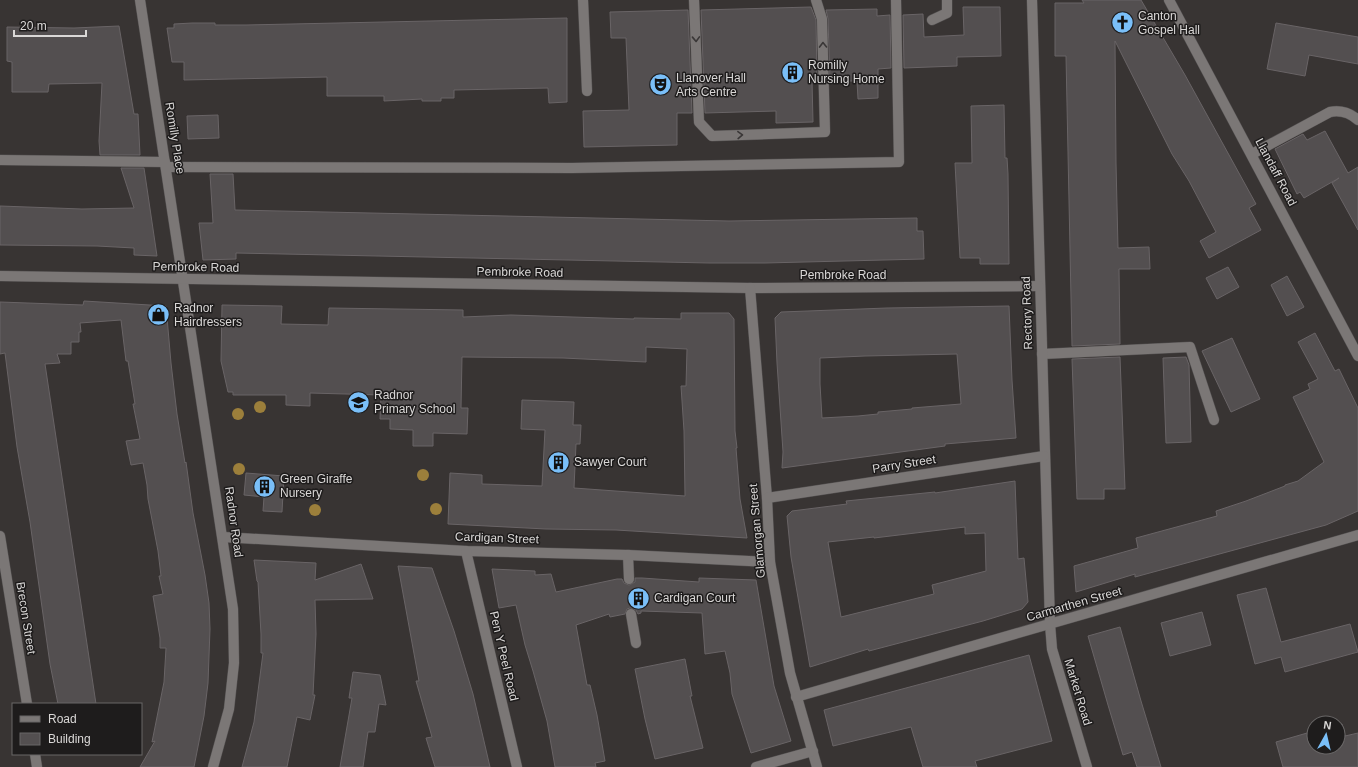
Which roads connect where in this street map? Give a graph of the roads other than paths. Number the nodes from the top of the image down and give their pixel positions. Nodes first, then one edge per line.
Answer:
1 (140, 0) edge
2 (583, 0) edge
3 (694, 0) edge
4 (816, 0) edge
5 (896, 0) edge
6 (947, 0) edge
7 (1032, 0) edge
8 (1169, 0) edge
9 (932, 20) dead end
10 (587, 91) dead end
11 (1358, 120) edge
12 (1252, 154) junction
13 (0, 160) edge
14 (166, 165) junction
15 (0, 276) edge
16 (184, 280) junction
17 (1039, 286) junction
18 (750, 288) junction
19 (1042, 354) junction
20 (1358, 356) edge
21 (1214, 420) dead end
22 (1044, 456) junction
23 (767, 498) junction
24 (1358, 534) edge
25 (0, 536) edge
26 (223, 537) junction
27 (466, 551) junction
28 (628, 555) junction
29 (770, 562) junction
30 (629, 579) dead end
31 (631, 614) dead end
32 (1050, 624) junction
33 (636, 643) dead end
34 (796, 697) junction
35 (27, 703) edge
36 (813, 751) junction
37 (35, 755) edge
38 (37, 767) edge
39 (213, 767) edge
40 (517, 767) edge
41 (756, 767) edge
42 (817, 767) edge
43 (1087, 767) edge

1 - 14 street, Romilly Place
2 - 10 street
3 -> 4 street
5 - 14 street
6 - 9 street
7 - 17 street, Rectory Road
8 - 12 street, Llandaff Road
11 - 12 street
12 - 20 street, Llandaff Road
13 - 14 street
14 - 16 street, Romilly Place
15 - 16 street, Pembroke Road
16 - 18 street, Pembroke Road
16 - 26 street, Radnor Road
17 - 18 street, Pembroke Road
17 - 19 street, Rectory Road
18 - 23 street, Glamorgan Street
19 - 21 street
19 - 22 street, Rectory Road
22 - 23 street, Parry Street
22 - 32 street, Rectory Road
23 - 29 street, Glamorgan Street
24 - 32 street, Carmarthen Street
25 - 35 street, Brecon Street
26 - 27 street, Cardigan Street
26 - 39 street, Radnor Road
27 - 28 street, Cardigan Street
27 - 40 street, Pen Y Peel Road
28 - 29 street, Cardigan Street
28 - 30 street
29 - 34 street, Glamorgan Street
31 - 33 street
32 - 34 street, Carmarthen Street
32 - 43 street, Market Road
34 - 36 street, Glamorgan Street
36 - 41 street
36 - 42 street, Glamorgan Street
37 - 38 street

